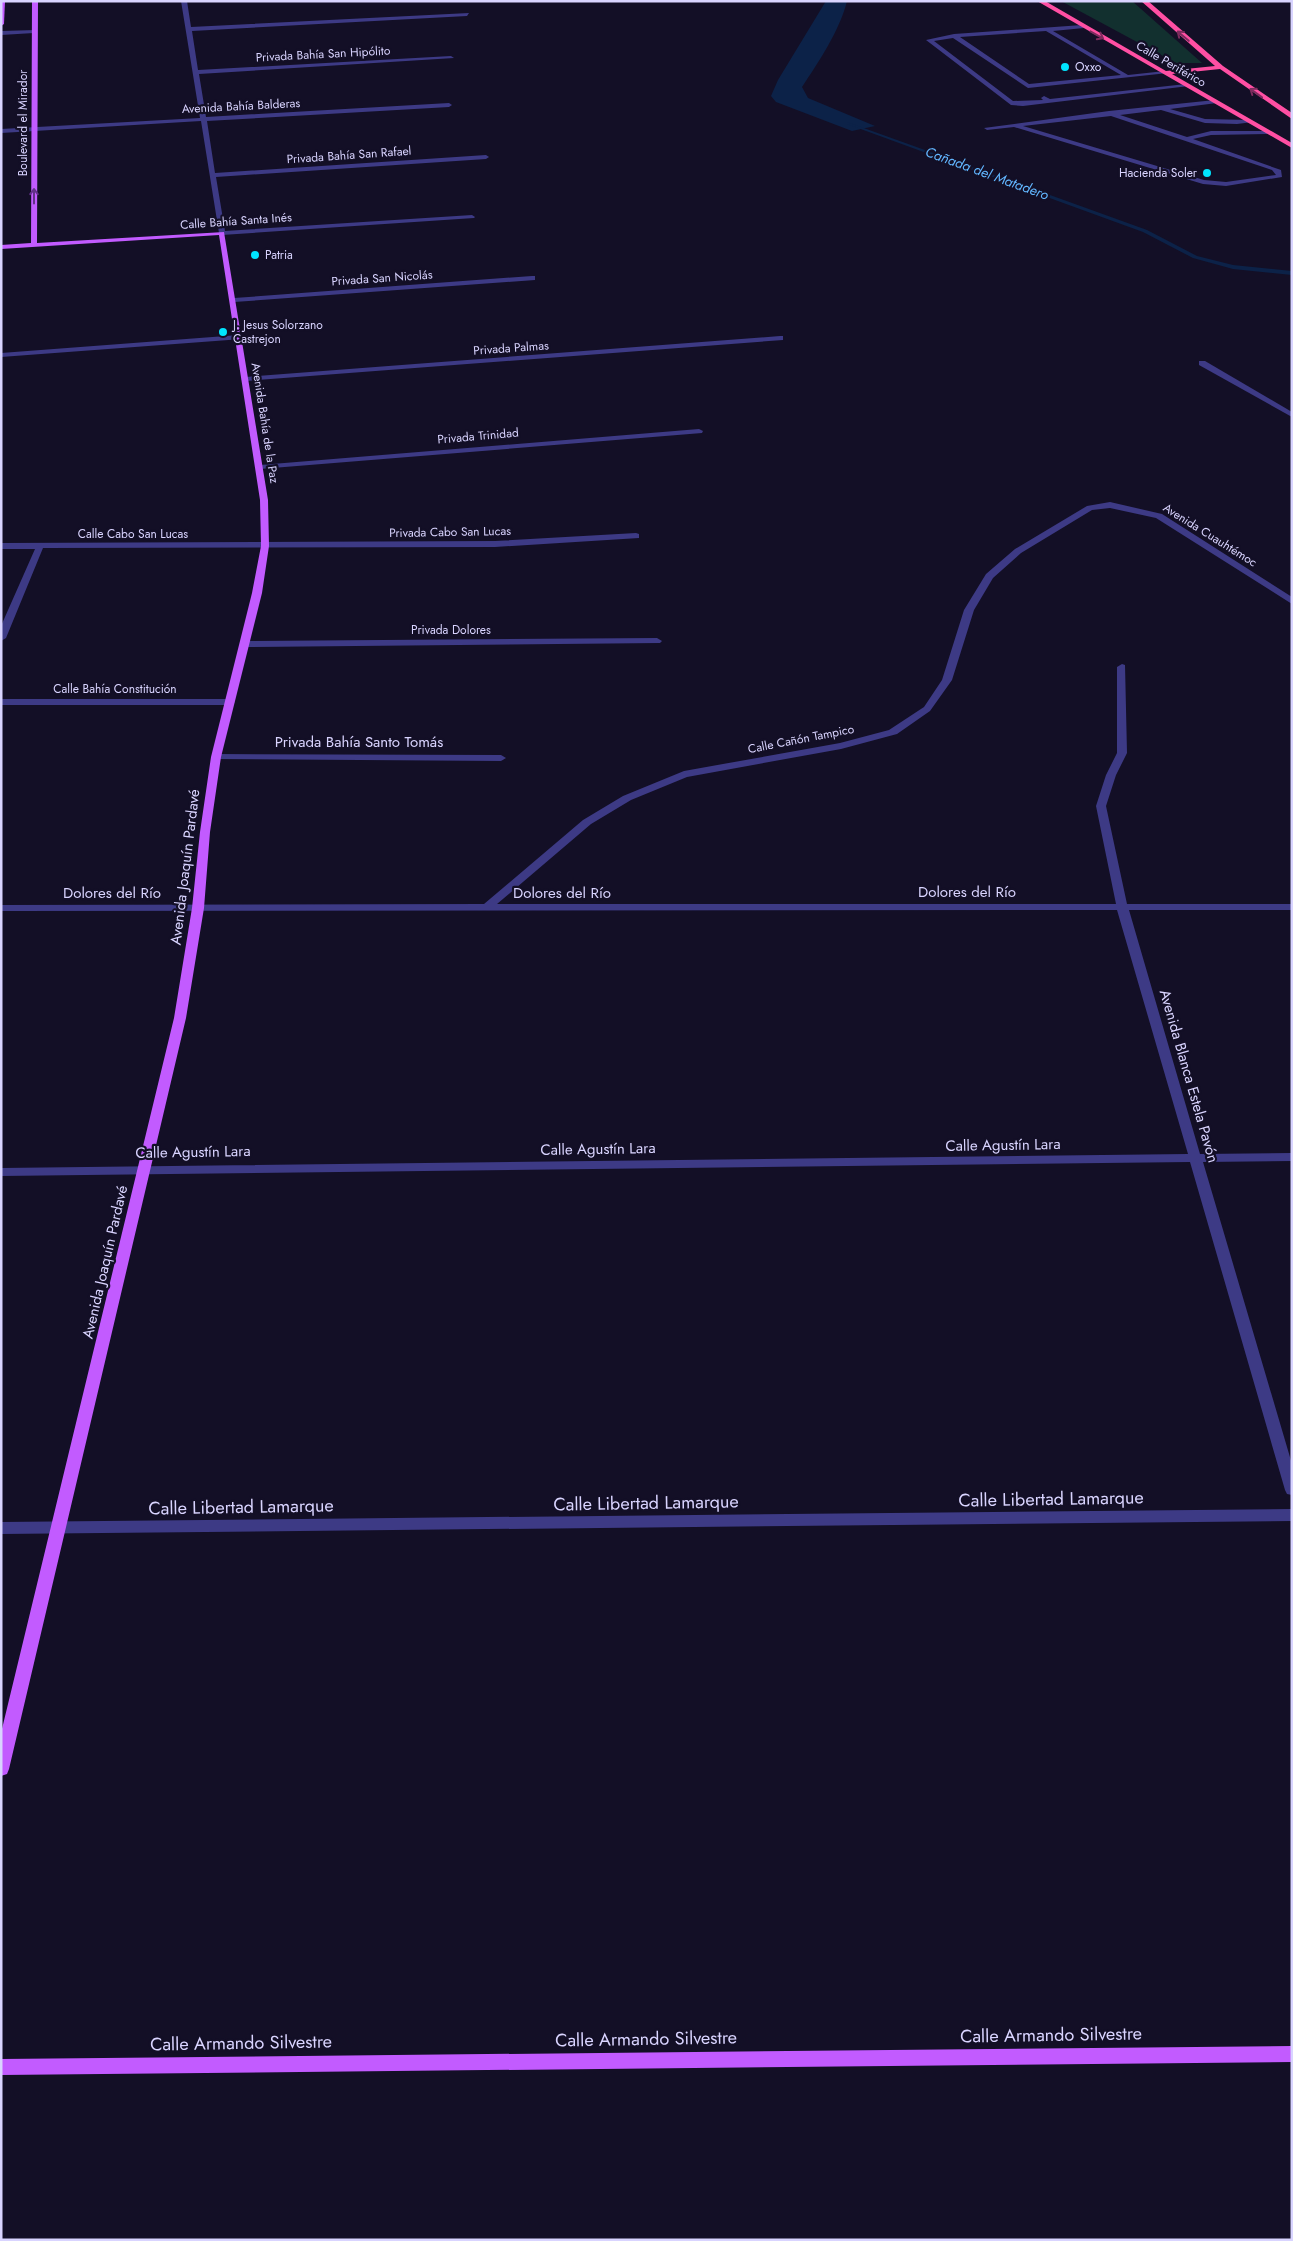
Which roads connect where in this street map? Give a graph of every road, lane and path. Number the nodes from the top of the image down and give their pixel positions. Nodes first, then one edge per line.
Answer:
1 (2, 1) edge
2 (35, 1) edge
3 (184, 1) edge
4 (1040, 1) edge
5 (1144, 1) edge
6 (467, 14) dead end
7 (1, 24) edge
8 (1082, 27) junction
9 (189, 29) junction
10 (1046, 29) junction
11 (34, 31) junction
12 (1, 33) edge
13 (954, 36) junction
14 (450, 58) dead end
15 (1221, 67) junction
16 (196, 72) junction
17 (1165, 73) junction
18 (1128, 77) junction
19 (1028, 86) junction
20 (1186, 86) junction
21 (1049, 102) junction
22 (1215, 102) junction
23 (449, 105) dead end
24 (1162, 108) junction
25 (1109, 113) junction
26 (1292, 117) edge
27 (204, 119) junction
28 (1250, 122) junction
29 (1014, 125) junction
30 (987, 128) dead end
31 (34, 130) junction
32 (1, 132) edge
33 (1267, 132) junction
34 (1187, 140) junction
35 (1292, 146) edge
36 (486, 157) dead end
37 (213, 175) junction
38 (472, 217) dead end
39 (222, 233) junction
40 (34, 245) junction
41 (1, 247) edge
42 (532, 278) dead end
43 (234, 300) junction
44 (239, 337) junction
45 (780, 338) dead end
46 (1, 355) edge
47 (1202, 363) dead end
48 (245, 379) junction
49 (1292, 415) edge
50 (699, 431) dead end
51 (260, 467) junction
52 (1110, 505) joint
53 (636, 536) dead end
54 (1, 546) edge
55 (40, 546) junction
56 (265, 546) junction
57 (1292, 602) edge
58 (1, 638) edge
59 (658, 641) dead end
60 (245, 644) junction
61 (1122, 667) dead end
62 (1, 702) edge
63 (230, 702) junction
64 (216, 757) junction
65 (501, 758) dead end
66 (1122, 907) junction
67 (1292, 907) edge
68 (1, 908) edge
69 (198, 908) junction
70 (486, 908) junction
71 (1292, 1157) edge
72 (1196, 1159) junction
73 (143, 1169) junction
74 (1, 1172) edge
75 (1292, 1490) edge
76 (1292, 1516) edge
77 (1, 1528) edge
78 (60, 1528) junction
79 (1, 1769) edge
80 (1292, 2054) edge
81 (1, 2067) edge

1 - 7 main road
2 - 11 main road, Boulevard el Mirador
3 - 9 street, Avenida Bahía de la Paz
4 - 8 highway, Calle Periférico
15 -> 5 highway, Calle Periférico
6 - 9 street
8 - 10 street
8 -> 17 highway, Calle Periférico
9 - 16 street, Avenida Bahía de la Paz
10 - 13 street
10 - 18 street
11 - 12 street
11 - 31 main road, Boulevard el Mirador
13 - 19 street
13 - 21 street
14 - 16 street, Privada Bahía San Hipólito
15 - 17 highway
26 -> 15 highway, Calle Periférico
16 - 27 street, Avenida Bahía de la Paz
17 - 18 street
17 - 20 highway, Calle Periférico
18 - 19 street
19 - 21 street
20 - 21 street
20 - 22 highway, Calle Periférico
22 - 24 street
22 - 28 highway, Calle Periférico
23 - 27 street, Avenida Bahía Balderas
24 - 25 street
24 - 28 street
25 - 29 street
25 - 34 street
27 - 31 street, Avenida Bahía Balderas
27 - 37 street, Avenida Bahía de la Paz
28 - 33 highway, Calle Periférico
29 - 30 street
29 - 34 street
31 - 32 street, Avenida Bahía Balderas
40 -> 31 main road, Boulevard el Mirador
33 - 34 street
33 - 35 highway, Calle Periférico
36 - 37 street, Privada Bahía San Rafael
37 - 39 street, Avenida Bahía de la Paz
38 - 39 street, Calle Bahía Santa Inés
39 - 40 main road, Calle Bahía Santa Inés
39 - 43 main road, Avenida Bahía de la Paz
40 - 41 main road, Calle Bahía Santa Inés
42 - 43 street, Privada San Nicolás
43 - 44 main road, Avenida Bahía de la Paz
44 - 46 street
44 - 48 main road, Avenida Bahía de la Paz
45 - 48 street, Privada Palmas
47 - 49 street
48 - 51 main road, Avenida Bahía de la Paz
50 - 51 street, Privada Trinidad
51 - 56 main road, Avenida Bahía de la Paz
52 - 57 street, Avenida Cuauhtémoc
52 - 70 street, Calle Cañón Tampico
53 - 56 street, Privada Cabo San Lucas
54 - 55 street, Calle Cabo San Lucas
55 - 56 street, Calle Cabo San Lucas
55 - 58 street
56 - 60 main road, Avenida Bahía de la Paz
59 - 60 street, Privada Dolores
60 - 63 main road, Avenida Bahía de la Paz
61 - 66 street, Avenida Blanca Estela Pavón
62 - 63 street, Calle Bahía Constitución
63 - 64 main road, Avenida Bahía de la Paz
64 - 65 street, Privada Bahía Santo Tomás
64 - 69 main road, Avenida Joaquín Pardavé
66 - 67 street, Dolores del Río
66 - 70 street, Dolores del Río
66 - 72 street, Avenida Blanca Estela Pavón
68 - 69 street, Dolores del Río
69 - 70 street, Dolores del Río
69 - 73 main road, Avenida Joaquín Pardavé
71 - 72 street, Calle Agustín Lara
72 - 73 street, Calle Agustín Lara
72 - 75 street, Avenida Blanca Estela Pavón
73 - 74 street, Calle Agustín Lara
73 - 78 main road, Avenida Joaquín Pardavé
76 - 78 street, Calle Libertad Lamarque
77 - 78 street, Calle Libertad Lamarque
78 - 79 main road, Avenida Joaquín Pardavé
80 - 81 main road, Calle Armando Silvestre

